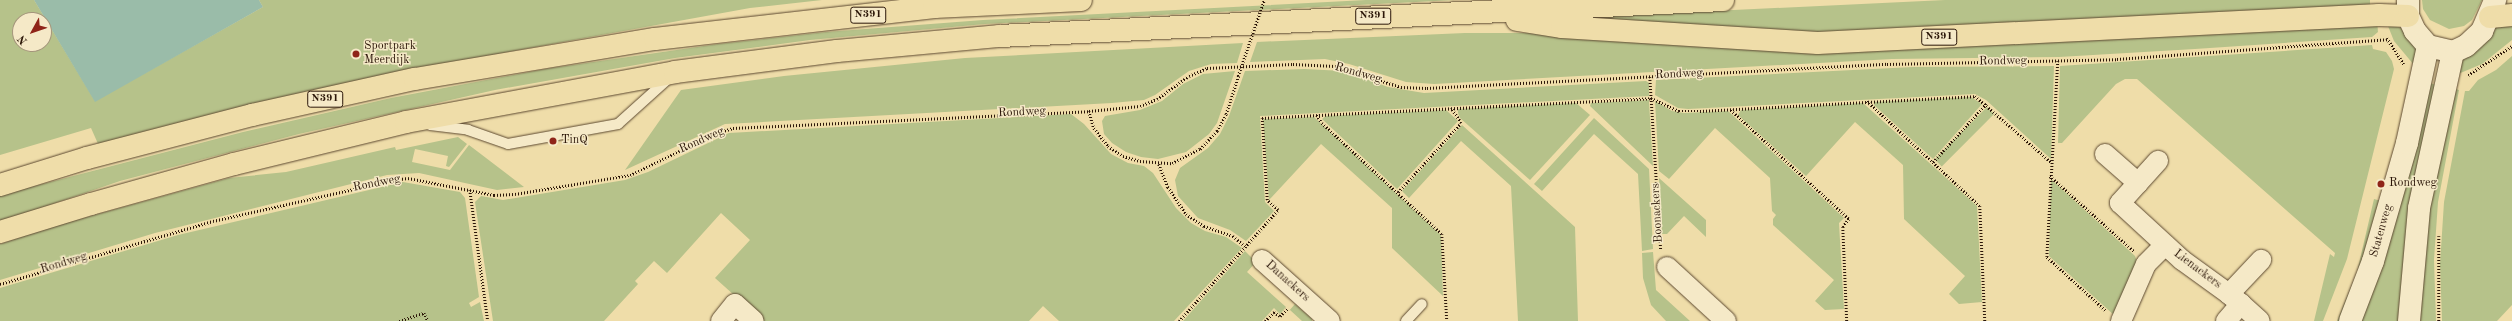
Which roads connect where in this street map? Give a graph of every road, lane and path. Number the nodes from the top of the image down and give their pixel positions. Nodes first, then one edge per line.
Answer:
1 (1081, 0) edge
2 (1264, 0) edge
3 (1723, 0) edge
4 (2493, 6) edge
5 (2408, 7) edge
6 (1470, 13) junction
7 (2512, 15) edge
8 (2387, 39) dead end
9 (2428, 46) junction
10 (2453, 52) junction
11 (2058, 61) junction
12 (675, 72) junction
13 (1650, 77) junction
14 (1651, 98) junction
15 (1866, 101) junction
16 (1986, 104) junction
17 (1451, 108) junction
18 (1730, 110) junction
19 (1089, 111) junction
20 (1317, 115) junction
21 (406, 122) junction
22 (2105, 154) dead end
23 (2158, 161) dead end
24 (1933, 162) junction
25 (2052, 163) junction
26 (1159, 164) junction
27 (2050, 176) junction
28 (2138, 183) junction
29 (0, 186) edge
30 (470, 190) junction
31 (1398, 192) junction
32 (0, 232) edge
33 (2439, 232) dead end
34 (2166, 245) junction
35 (1246, 246) junction
36 (1262, 260) dead end
37 (2261, 260) dead end
38 (2146, 264) junction
39 (1667, 267) joint
40 (0, 284) edge
41 (1299, 293) junction
42 (2235, 299) junction
43 (1422, 304) dead end
44 (2116, 318) edge
45 (399, 321) edge
46 (428, 321) edge
47 (488, 321) edge
48 (720, 321) edge
49 (754, 321) edge
50 (1179, 321) edge
51 (1265, 321) edge
52 (1330, 321) edge
53 (1406, 321) edge
54 (1447, 321) edge
55 (1726, 321) edge
56 (1847, 321) edge
57 (1985, 321) edge
58 (2226, 321) edge
59 (2260, 321) edge
60 (2350, 321) edge
61 (2409, 321) edge
62 (2440, 321) edge

1 - 29 main road, N391
2 - 26 path, bridge
3 - 6 main road, N391
4 - 7 main road
4 - 10 street
5 - 6 main road, N391
5 - 9 street
6 - 12 main road, N391
8 - 11 path, Rondweg
9 - 10 street
9 - 60 street, Statenweg
10 - 61 street
11 - 13 path, Rondweg
11 - 25 path
12 - 21 main road, N391
12 - 21 lane
13 - 14 path, Boonackers
13 - 19 path, Rondweg
14 - 17 path
14 - 18 path
14 - 39 path, Boonackers
15 - 16 path
15 - 18 path
15 - 24 path
16 - 24 path
16 - 25 path
17 - 20 path
17 - 31 path
18 - 56 path
19 - 26 path
19 - 30 path, Rondweg
20 - 31 path
20 - 35 path
21 - 32 main road, N391
22 - 28 street
23 - 28 street, Lienackers
24 - 57 path
25 - 27 path
26 - 35 path
27 - 38 path
27 - 44 path
28 - 34 street, Lienackers
30 - 40 path, Rondweg
30 - 47 path
31 - 54 path
33 - 62 path
34 - 38 street, Lienackers
34 - 42 street, Lienackers
35 - 50 path
36 - 41 street, Danackers
37 - 42 street, Lienackers
38 - 44 street, Lienackers
39 - 55 street
41 - 51 path
41 - 52 street, Danackers
42 - 58 street, Lienackers
42 - 59 street, Lienackers
43 - 53 lane
45 - 46 path
48 - 49 street

